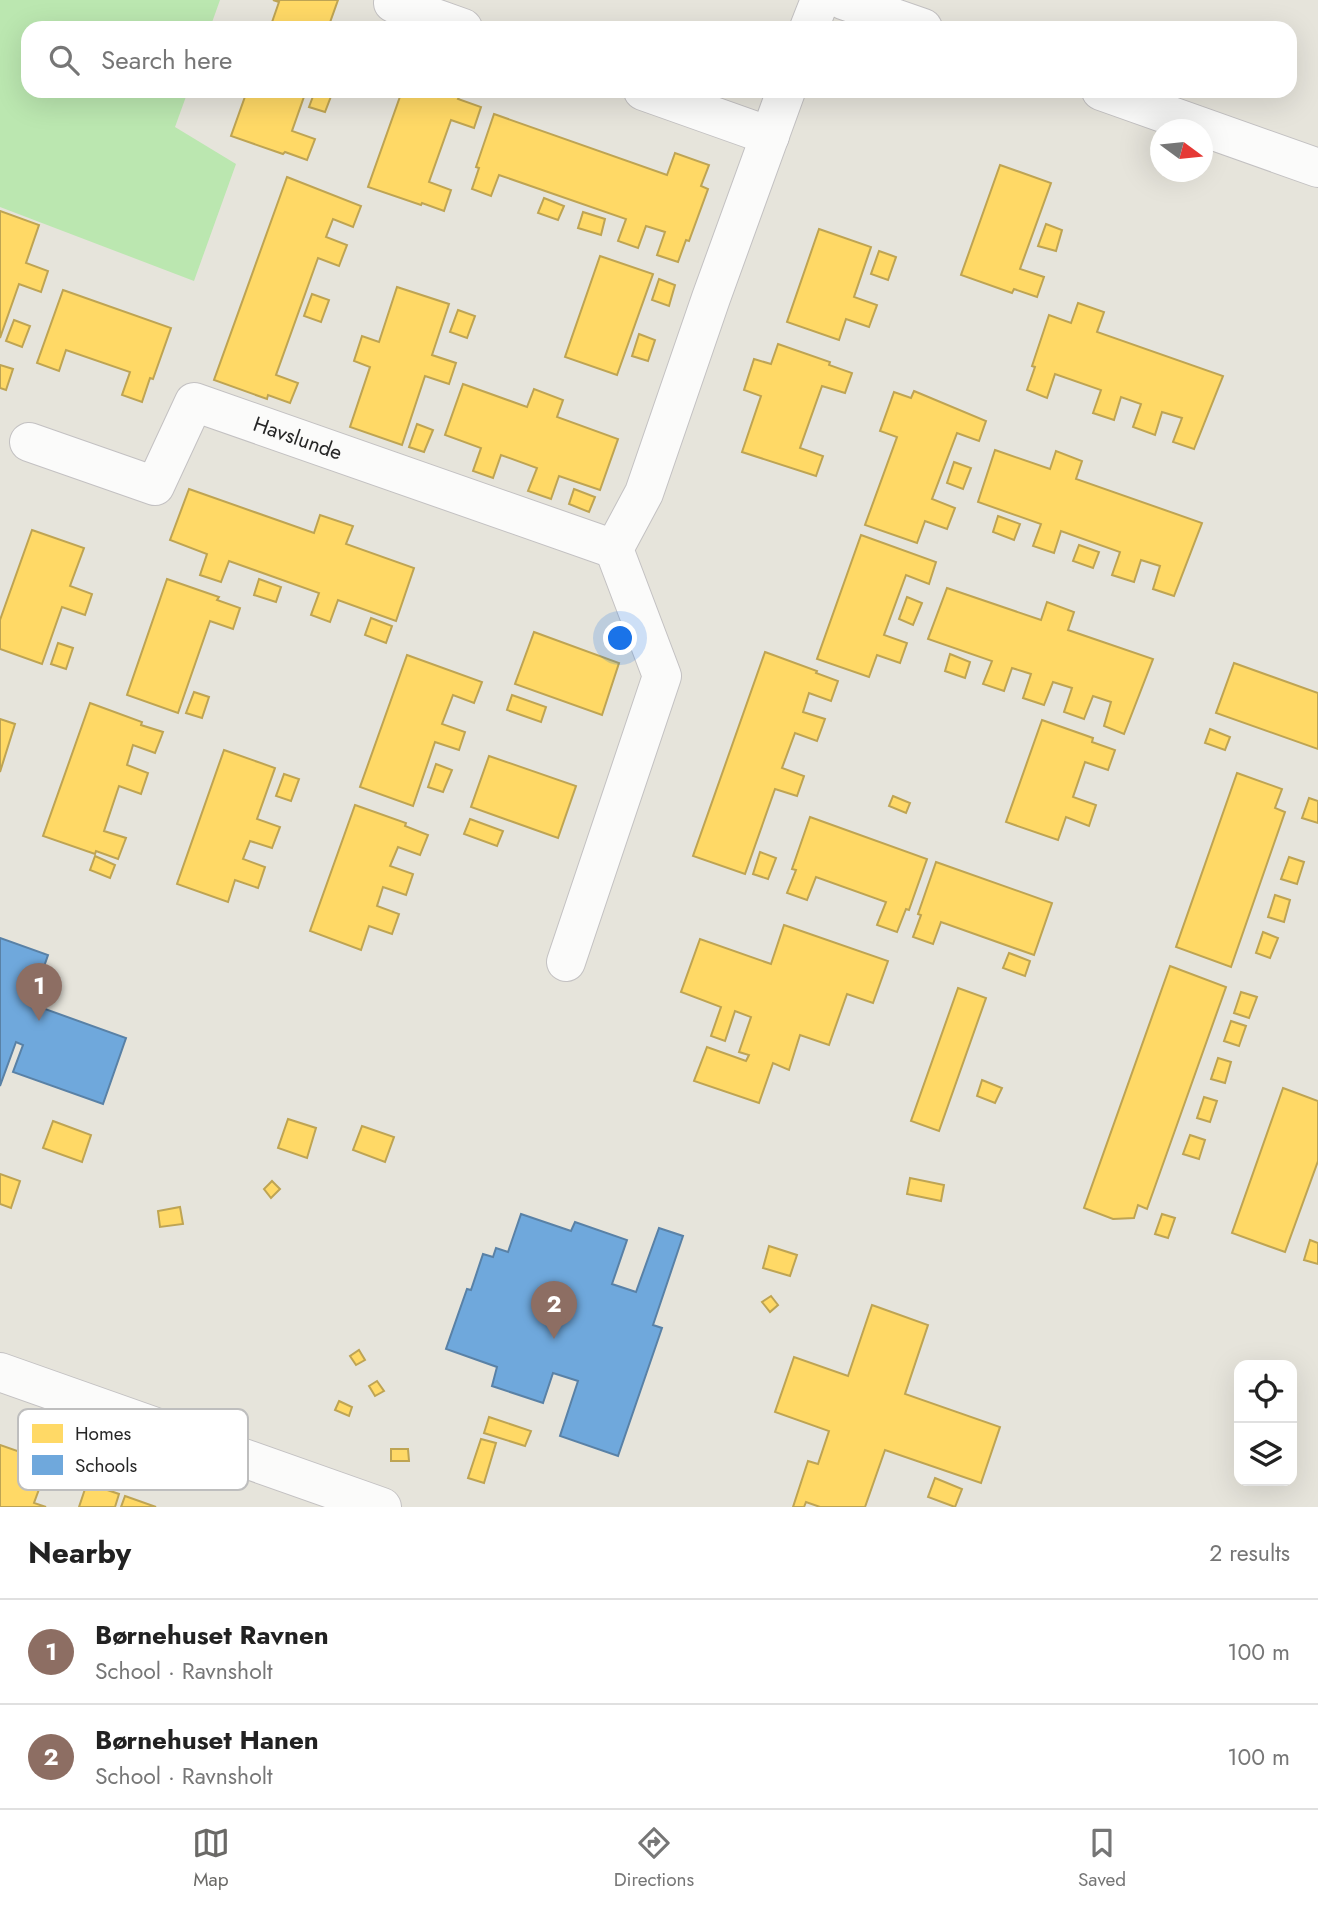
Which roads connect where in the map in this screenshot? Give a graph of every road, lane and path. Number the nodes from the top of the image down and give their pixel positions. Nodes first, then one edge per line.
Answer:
1 (820, 0) edge
2 (843, 0) edge
3 (393, 3) dead end
4 (443, 21) edge
5 (812, 21) edge
6 (903, 21) edge
7 (663, 98) edge
8 (784, 98) edge
9 (1121, 98) edge
10 (770, 136) junction
11 (1318, 168) edge
12 (29, 442) dead end
13 (614, 550) junction
14 (566, 962) dead end
15 (0, 1372) edge
16 (105, 1409) edge
17 (248, 1460) edge
18 (382, 1507) edge

1 - 5 street
2 - 6 street
3 - 4 street
7 - 10 street
8 - 10 street
9 - 11 street
10 - 13 street
12 - 13 street, Havslunde
13 - 14 street
15 - 16 street
17 - 18 street

